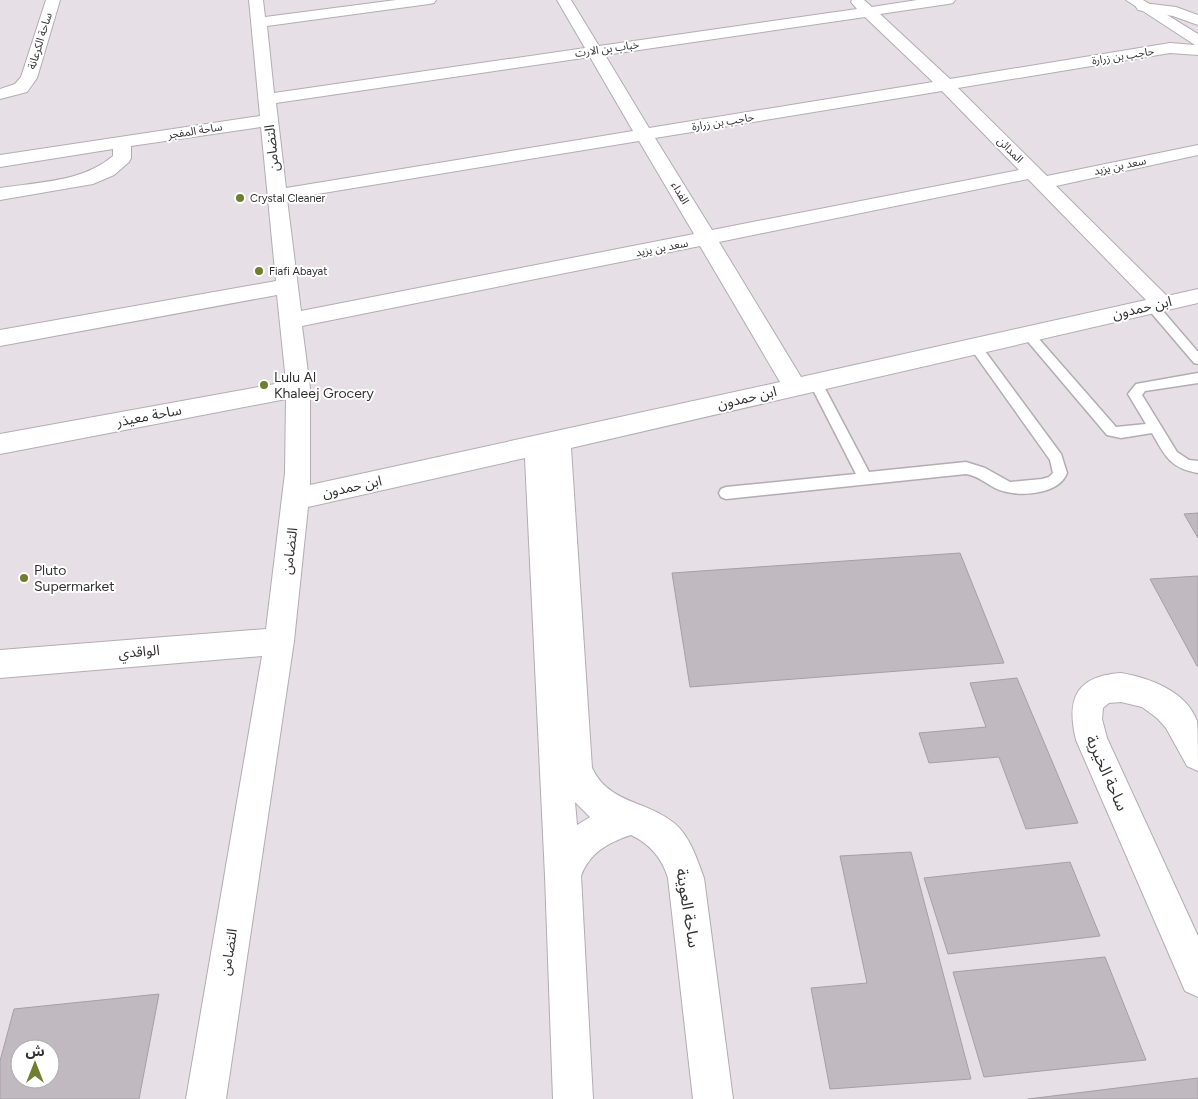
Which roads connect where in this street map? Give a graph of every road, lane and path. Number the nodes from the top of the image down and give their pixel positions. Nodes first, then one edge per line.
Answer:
1 (53, 0) edge
2 (429, 0) edge
3 (564, 0) edge
4 (948, 0) edge
5 (1178, 0) edge
6 (1138, 4) edge
7 (862, 6) edge
8 (257, 11) edge
9 (1198, 13) edge
10 (1198, 20) edge
11 (1192, 37) edge
12 (1170, 48) junction
13 (1198, 50) edge
14 (595, 51) junction
15 (946, 85) junction
16 (0, 94) edge
17 (267, 110) junction
18 (646, 135) junction
19 (122, 142) junction
20 (1198, 150) edge
21 (0, 161) edge
22 (1037, 178) junction
23 (0, 194) edge
24 (276, 195) junction
25 (708, 239) junction
26 (287, 286) junction
27 (1198, 296) edge
28 (1157, 305) junction
29 (290, 321) junction
30 (1028, 334) junction
31 (0, 338) edge
32 (976, 346) junction
33 (1198, 360) edge
34 (1198, 378) edge
35 (805, 385) junction
36 (298, 388) junction
37 (1154, 428) junction
38 (0, 444) edge
39 (548, 444) junction
40 (1198, 467) edge
41 (865, 478) junction
42 (726, 493) dead end
43 (297, 499) junction
44 (279, 641) junction
45 (0, 664) edge
46 (1198, 755) edge
47 (630, 819) junction
48 (563, 876) junction
49 (1198, 978) edge
50 (206, 1099) edge
51 (573, 1099) edge
52 (713, 1099) edge

1 - 16 street, ساحة الكرعانة
2 - 8 street
3 - 14 street, الفداء
4 - 7 street, خباب بن الارت
5 - 9 street
6 - 10 street
6 - 11 street
7 - 14 street, خباب بن الارت
7 - 15 street, المدائن
8 - 17 street, التضامن
11 - 12 street, حاجب بن زرارة
12 - 13 street, حاجب بن زرارة
12 - 15 street, حاجب بن زرارة
14 - 17 street, خباب بن الارت
14 - 18 street, الفداء
15 - 18 street, حاجب بن زرارة
15 - 22 street, المدائن
17 - 19 street, ساحة المفجر
17 - 24 street, التضامن
18 - 24 street, حاجب بن زرارة
18 - 25 street, الفداء
19 - 21 street, ساحة المفجر
19 - 23 street
20 - 22 street, سعد بن يزيد
22 - 25 street, سعد بن يزيد
22 - 28 street, المدائن
24 - 26 street, التضامن
25 - 29 street, سعد بن يزيد
25 - 35 street, الفداء
26 - 29 street, التضامن
26 - 31 street
27 - 28 street, ابن حمدون
28 - 30 street, ابن حمدون
28 - 33 lane
29 - 36 street, التضامن
30 - 32 street, ابن حمدون
30 - 37 lane
32 - 35 street, ابن حمدون
32 - 41 lane
34 - 37 lane
35 - 39 street, ابن حمدون
35 - 41 lane
36 - 38 street, ساحة معيذر
36 - 43 street, التضامن
37 - 40 lane
39 - 43 street, ابن حمدون
39 - 47 street, ساحة العوينة
39 - 48 street
41 - 42 lane
43 - 44 street, التضامن
44 - 45 street, الواقدي
44 - 50 street, التضامن
46 - 49 street, ساحة الخيرية
47 - 48 street
47 - 52 street, ساحة العوينة
48 - 51 street

